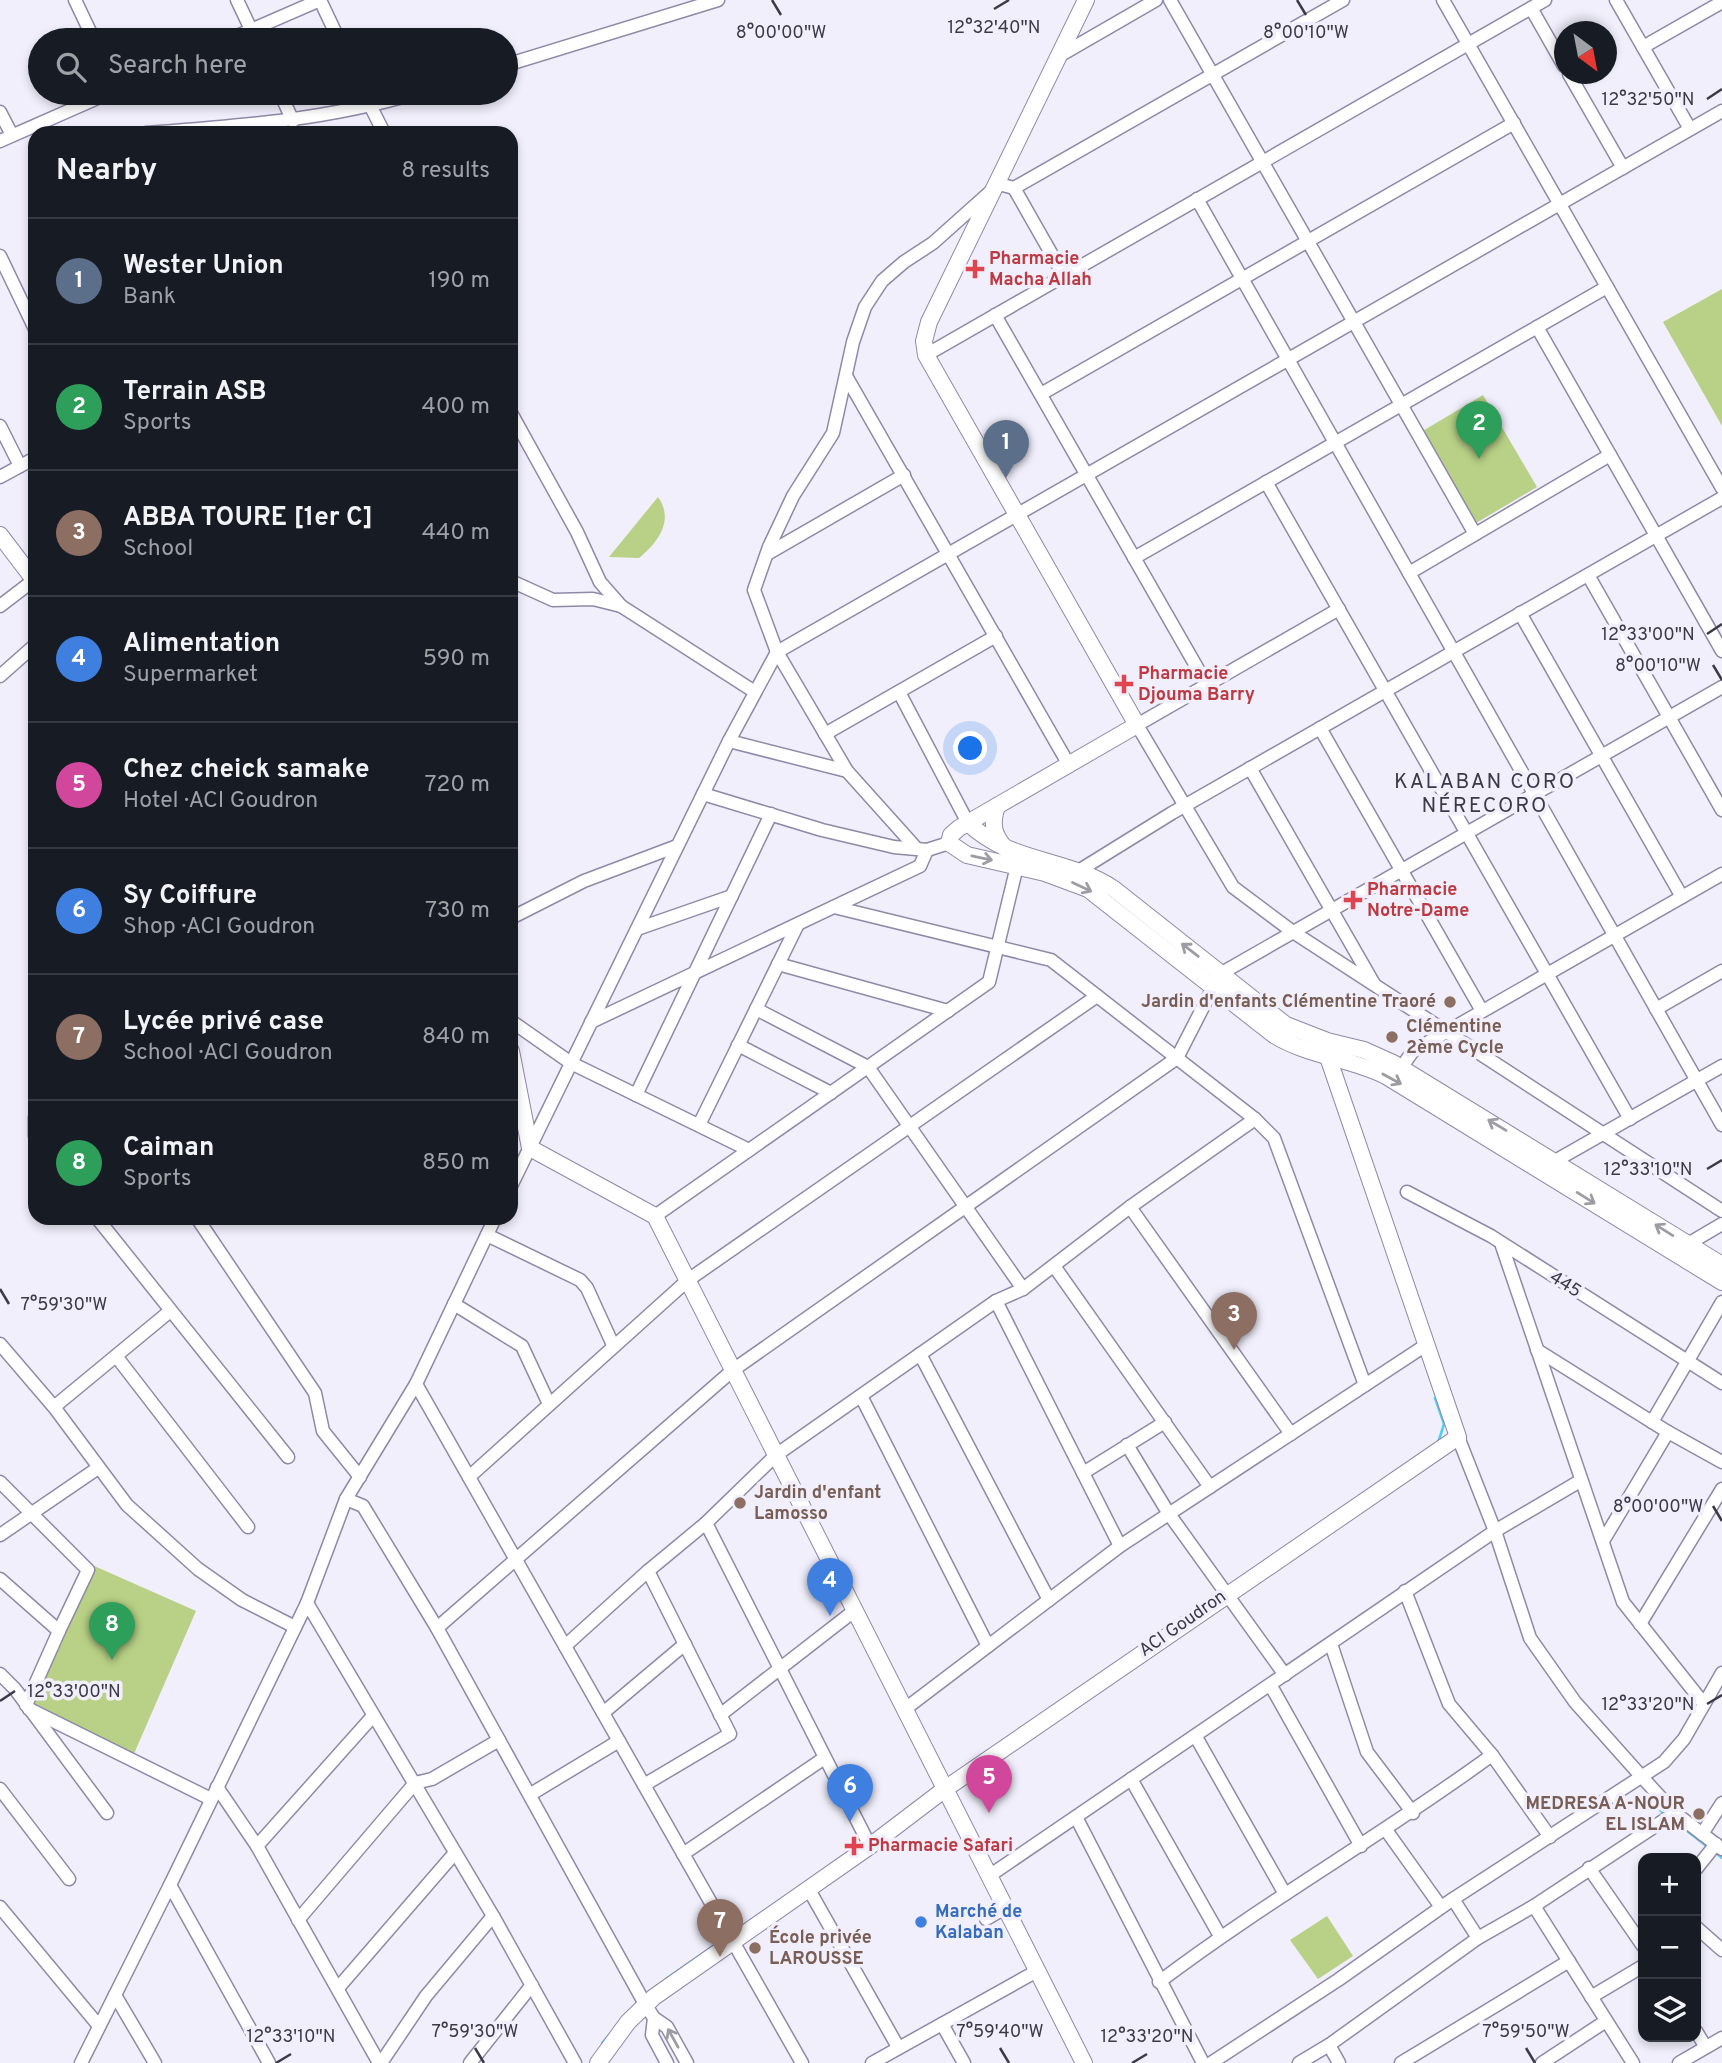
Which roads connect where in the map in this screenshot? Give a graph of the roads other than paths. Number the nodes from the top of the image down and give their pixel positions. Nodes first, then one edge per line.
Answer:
1 (75, 0) edge
2 (237, 0) edge
3 (320, 0) edge
4 (718, 0) edge
5 (1086, 0) edge
6 (1156, 0) edge
7 (1170, 0) edge
8 (1343, 0) edge
9 (1443, 0) edge
10 (1545, 0) edge
11 (1616, 0) edge
12 (1722, 2) edge
13 (1531, 8) junction
14 (88, 28) edge
15 (251, 28) edge
16 (267, 28) edge
17 (333, 28) edge
18 (1468, 44) junction
19 (1643, 47) junction
20 (1554, 48) edge
21 (1059, 56) junction
22 (518, 61) edge
23 (1212, 75) junction
24 (1575, 84) edge
25 (81, 105) edge
26 (286, 105) edge
27 (377, 105) edge
28 (371, 107) junction
29 (1722, 111) edge
30 (0, 112) edge
31 (293, 121) junction
32 (1514, 123) junction
33 (33, 126) edge
34 (254, 126) edge
35 (380, 126) edge
36 (1690, 130) junction
37 (12, 135) edge
38 (1262, 162) junction
39 (1623, 168) junction
40 (1006, 186) junction
41 (1197, 199) junction
42 (1560, 204) junction
43 (1308, 241) junction
44 (0, 256) edge
45 (1064, 276) junction
46 (1242, 279) junction
47 (1607, 287) junction
48 (28, 314) edge
49 (995, 315) junction
50 (1354, 322) junction
51 (1537, 327) junction
52 (926, 355) junction
53 (1288, 360) junction
54 (846, 376) junction
55 (1041, 394) junction
56 (1401, 405) junction
57 (0, 426) edge
58 (518, 426) edge
59 (1335, 443) junction
60 (1610, 455) junction
61 (28, 462) edge
62 (20, 466) junction
63 (904, 475) junction
64 (1087, 475) junction
65 (0, 477) edge
66 (1266, 482) junction
67 (1722, 488) edge
68 (1722, 498) edge
69 (1017, 515) junction
70 (1475, 534) junction
71 (0, 535) edge
72 (1656, 536) junction
73 (767, 554) junction
74 (949, 554) junction
75 (1134, 558) junction
76 (28, 572) edge
77 (1409, 573) junction
78 (1588, 575) junction
79 (518, 584) edge
80 (28, 586) edge
81 (0, 606) edge
82 (621, 606) junction
83 (1339, 609) junction
84 (1520, 613) junction
85 (996, 636) junction
86 (28, 651) edge
87 (1722, 651) edge
88 (777, 652) junction
89 (1453, 652) junction
90 (0, 676) edge
91 (1207, 685) junction
92 (1722, 687) edge
93 (1385, 690) junction
94 (755, 692) junction
95 (899, 692) junction
96 (1669, 717) junction
97 (1137, 724) junction
98 (1320, 728) junction
99 (825, 734) junction
100 (729, 741) junction
101 (1602, 756) junction
102 (1069, 765) junction
103 (1250, 768) junction
104 (847, 771) junction
105 (703, 794) junction
106 (1534, 794) junction
107 (997, 806) junction
108 (1183, 806) junction
109 (1722, 810) edge
110 (771, 814) junction
111 (968, 823) junction
112 (1467, 833) junction
113 (949, 843) junction
114 (677, 846) junction
115 (922, 850) junction
116 (1007, 850) junction
117 (1017, 866) junction
118 (1080, 870) junction
119 (1402, 870) junction
120 (1722, 874) edge
121 (732, 896) junction
122 (1682, 897) junction
123 (834, 907) junction
124 (1332, 910) junction
125 (518, 914) edge
126 (798, 924) junction
127 (637, 929) junction
128 (1293, 932) junction
129 (1614, 936) junction
130 (997, 946) junction
131 (778, 964) junction
132 (1722, 971) edge
133 (692, 974) junction
134 (1548, 974) junction
135 (1217, 981) junction
136 (1376, 987) junction
137 (1097, 996) junction
138 (756, 1009) junction
139 (1656, 1009) junction
140 (948, 1011) junction
141 (1482, 1011) junction
142 (591, 1022) junction
143 (518, 1026) edge
144 (1447, 1031) junction
145 (738, 1045) junction
146 (1327, 1049) junction
147 (1177, 1058) junction
148 (571, 1063) junction
149 (1722, 1066) edge
150 (868, 1067) junction
151 (1401, 1068) junction
152 (1697, 1081) junction
153 (518, 1087) edge
154 (831, 1093) junction
155 (636, 1095) junction
156 (1255, 1119) junction
157 (1630, 1119) junction
158 (699, 1125) junction
159 (1722, 1125) edge
160 (909, 1126) junction
161 (1603, 1134) junction
162 (530, 1148) junction
163 (749, 1150) junction
164 (1555, 1161) junction
165 (518, 1172) edge
166 (1406, 1192) dead end
167 (965, 1205) junction
168 (1130, 1207) junction
169 (1722, 1211) edge
170 (655, 1216) junction
171 (1722, 1224) edge
172 (102, 1225) edge
173 (202, 1225) edge
174 (492, 1225) edge
175 (487, 1235) junction
176 (1688, 1244) junction
177 (1503, 1246) junction
178 (1722, 1265) edge
179 (1054, 1266) junction
180 (688, 1280) junction
181 (1722, 1282) edge
182 (1023, 1289) junction
183 (996, 1301) junction
184 (1722, 1302) edge
185 (454, 1304) junction
186 (169, 1312) junction
187 (0, 1344) edge
188 (614, 1345) junction
189 (1426, 1345) junction
190 (1536, 1350) junction
191 (920, 1354) junction
192 (116, 1356) junction
193 (1687, 1362) junction
194 (733, 1370) junction
195 (1722, 1383) edge
196 (416, 1384) junction
197 (1365, 1385) junction
198 (861, 1396) junction
199 (549, 1404) junction
200 (54, 1407) junction
201 (1165, 1422) junction
202 (1652, 1422) junction
203 (1668, 1432) junction
204 (1291, 1433) junction
205 (1458, 1437) junction
206 (1127, 1446) junction
207 (776, 1455) junction
208 (288, 1457) dead end
209 (1722, 1462) edge
210 (98, 1468) junction
211 (1083, 1473) junction
212 (360, 1477) junction
213 (469, 1478) junction
214 (1580, 1481) junction
215 (0, 1482) edge
216 (1210, 1487) junction
217 (1722, 1489) edge
218 (346, 1499) junction
219 (32, 1513) junction
220 (1169, 1514) junction
221 (706, 1523) junction
222 (248, 1527) dead end
223 (1495, 1531) junction
224 (0, 1535) edge
225 (1603, 1541) junction
226 (1120, 1546) junction
227 (516, 1560) junction
228 (648, 1571) junction
229 (0, 1579) edge
230 (1405, 1591) junction
231 (1227, 1594) junction
232 (1049, 1600) junction
233 (307, 1603) junction
234 (854, 1611) junction
235 (1640, 1624) junction
236 (295, 1627) junction
237 (437, 1628) junction
238 (58, 1631) junction
239 (685, 1644) junction
240 (1331, 1644) junction
241 (565, 1646) junction
242 (988, 1646) junction
243 (779, 1669) junction
244 (0, 1674) edge
245 (1722, 1674) edge
246 (1285, 1675) junction
247 (1270, 1685) junction
248 (1704, 1704) junction
249 (27, 1707) junction
250 (905, 1709) junction
251 (603, 1713) junction
252 (720, 1715) junction
253 (373, 1716) junction
254 (1196, 1737) junction
255 (499, 1740) junction
256 (620, 1741) junction
257 (1492, 1755) junction
258 (823, 1759) junction
259 (1641, 1776) junction
260 (1131, 1779) junction
261 (415, 1783) junction
262 (644, 1785) junction
263 (0, 1789) edge
264 (945, 1789) junction
265 (214, 1793) junction
266 (531, 1794) junction
267 (1722, 1803) edge
268 (1413, 1812) junction
269 (107, 1813) dead end
270 (1675, 1813) junction
271 (1076, 1817) junction
272 (1385, 1830) junction
273 (1702, 1834) junction
274 (1550, 1837) junction
275 (257, 1846) junction
276 (870, 1846) junction
277 (1360, 1846) junction
278 (1719, 1847) edge
279 (454, 1854) junction
280 (683, 1854) junction
281 (1701, 1864) edge
282 (1589, 1868) junction
283 (989, 1876) junction
284 (69, 1879) dead end
285 (170, 1885) junction
286 (808, 1888) junction
287 (1285, 1894) junction
288 (1453, 1899) junction
289 (0, 1906) edge
290 (1534, 1906) junction
291 (1441, 1907) junction
292 (1005, 1908) junction
293 (493, 1916) junction
294 (986, 1919) dead end
295 (298, 1920) junction
296 (1701, 1931) edge
297 (1638, 1935) edge
298 (1220, 1936) junction
299 (1478, 1938) junction
300 (733, 1941) junction
301 (1722, 1950) edge
302 (1569, 1961) junction
303 (1638, 1969) edge
304 (1037, 1971) junction
305 (1159, 1982) junction
306 (532, 1986) junction
307 (338, 1988) junction
308 (115, 1995) junction
309 (1591, 1997) junction
310 (645, 2004) junction
311 (654, 2018) junction
312 (1606, 2021) junction
313 (942, 2024) junction
314 (100, 2026) junction
315 (1722, 2038) edge
316 (1701, 2039) edge
317 (1329, 2045) junction
318 (1705, 2046) junction
319 (898, 2047) junction
320 (81, 2063) edge
321 (155, 2063) edge
322 (269, 2063) edge
323 (380, 2063) edge
324 (470, 2063) edge
325 (575, 2063) edge
326 (598, 2063) edge
327 (667, 2063) edge
328 (687, 2063) edge
329 (802, 2063) edge
330 (872, 2063) edge
331 (964, 2063) edge
332 (1084, 2063) edge
333 (1203, 2063) edge
334 (1211, 2063) edge
335 (1299, 2063) edge
336 (1339, 2063) edge
337 (1401, 2063) edge
338 (1542, 2063) edge
339 (1633, 2063) edge
340 (1679, 2063) edge

1 - 14 street
2 - 15 street
3 - 16 street
3 - 17 street
4 - 22 street
5 - 21 street
6 - 21 street
7 - 23 street
8 - 23 street
9 - 18 street
10 - 13 street
11 - 19 street
12 - 19 street
13 - 18 street
13 - 20 street
18 - 32 street
18 - 38 street
19 - 36 street
21 - 40 street
23 - 38 street
23 - 40 street
24 - 39 street
25 - 33 street
26 - 31 street
27 - 28 street
28 - 31 street
28 - 35 street
29 - 36 street
30 - 37 street
31 - 34 street
32 - 42 street
32 - 43 street
36 - 39 street
38 - 41 street
38 - 43 street
39 - 42 street
40 - 45 street
40 - 52 street
40 - 54 street
41 - 45 street
41 - 46 street
42 - 47 street
42 - 50 street
43 - 46 street
43 - 50 street
44 - 48 street
45 - 49 street
46 - 53 street
46 - 55 street
47 - 51 street
47 - 67 street
49 - 52 street
49 - 55 street
50 - 53 street
50 - 56 street
51 - 56 street
51 - 60 street
52 - 69 street
53 - 59 street
53 - 64 street
54 - 63 street
54 - 73 street
55 - 64 street
56 - 59 street
56 - 70 street
57 - 62 street
58 - 82 street
59 - 66 street
59 - 77 street
60 - 70 street
60 - 72 street
61 - 62 street
62 - 65 street
63 - 73 street
63 - 74 street
64 - 69 street
64 - 75 street
66 - 75 street
66 - 83 street
68 - 72 street
69 - 74 street
69 - 97 street
70 - 77 street
71 - 76 street
72 - 78 street
72 - 87 street
73 - 88 street
74 - 85 street
74 - 88 street
75 - 91 street
77 - 89 street
78 - 84 street
78 - 96 street
79 - 82 street
80 - 81 street
82 - 94 street
83 - 91 street
83 - 93 street
84 - 89 street
84 - 101 street
85 - 95 street
85 - 102 street
86 - 90 street
88 - 94 street
88 - 99 street
89 - 93 street
89 - 106 street
91 - 97 street
92 - 96 street
93 - 98 street
93 - 112 street
94 - 100 street
95 - 99 street
95 - 111 street
96 - 101 street
96 - 109 street
97 - 102 street
97 - 108 street
98 - 103 street
98 - 119 street
99 - 104 street
100 - 104 street
100 - 105 street
101 - 106 street
101 - 122 street
102 - 107 street
103 - 108 street
103 - 124 street
104 - 115 street
105 - 110 street
105 - 114 street
106 - 112 street
106 - 129 street
107 - 111 street
107 - 116 street
108 - 118 street
108 - 128 street
110 - 115 street
110 - 121 street
111 - 113 street
111 - 116 street
112 - 119 street
112 - 134 street
113 - 115 street
113 -> 117 street
114 - 125 street
114 - 127 street
115 - 123 street
116 - 118 street
117 - 130 street
117 -> 135 street
135 -> 118 street
119 - 124 street
119 - 141 street
120 - 122 street
121 - 127 street
121 - 133 street
122 - 129 street
123 - 126 street
123 - 130 street
124 - 128 street
124 - 136 street
126 - 131 street
126 - 133 street
127 - 142 street
128 - 135 street
128 - 136 street
129 - 134 street
129 - 139 street
130 - 137 street
130 - 140 street
131 - 138 street
131 - 140 street
132 - 139 street
133 - 142 street
133 - 155 street
134 - 141 street
134 - 157 street
135 - 146 street
135 - 147 street
136 - 144 street
137 - 147 street
137 - 160 street
138 - 145 street
138 - 150 street
139 - 152 street
140 - 150 street
141 - 144 street
142 - 148 street
143 - 148 street
144 - 151 street
144 - 161 street
145 - 154 street
145 - 158 street
146 - 151 street
146 -> 181 street
146 - 189 street
147 - 156 street
147 - 167 street
148 - 155 street
148 - 162 street
149 - 152 street
150 - 154 street
150 - 160 street
164 -> 151 street
152 - 157 street
152 - 159 street
153 - 162 street
154 - 163 street
155 - 158 street
156 - 168 street
156 - 197 street
157 - 161 street
158 - 163 street
160 - 167 street
160 - 180 street
161 - 164 street
161 - 169 street
162 - 165 street
162 - 170 street
163 - 170 street
176 -> 164 street
166 - 177 street, 445
167 - 182 street
167 - 194 street
168 - 179 street
168 - 204 street
170 - 180 street
171 - 176 street
172 - 186 street
173 - 212 street
174 - 175 street
175 - 185 street
175 - 188 street
176 - 178 street
177 - 190 street
177 - 193 street, 445
179 - 182 street
179 - 201 street
180 - 188 street
180 - 194 street
182 - 183 street
183 - 191 street
183 - 211 street
184 - 193 street
185 - 196 street
185 - 199 street
186 - 192 street
186 - 208 street
187 - 200 street
188 - 199 street
189 - 197 street
189 - 205 street
190 - 202 street
190 - 214 street
191 - 198 street
191 - 232 street
192 - 200 street
192 - 222 street
193 - 195 street, 445
193 - 202 street
194 - 207 street
194 - 227 street
196 - 212 street
196 - 213 street
197 - 204 street
198 - 207 street
198 - 242 street
199 - 213 street
200 - 210 street
201 - 206 street
201 - 216 street
202 - 203 street
203 - 209 street
203 - 225 street
204 - 216 street
205 - 223 street
205 - 231 street, ACI Goudron
206 - 211 street
206 - 220 street
207 - 221 street
207 - 234 street
210 - 219 street
210 - 236 street
211 - 226 street
212 - 218 street
213 - 227 street
214 - 223 street
214 - 225 street
215 - 219 street
216 - 220 street
217 - 235 street
218 - 233 street
218 - 237 street
219 - 224 street
219 - 238 street
220 - 226 street
220 - 231 street
221 - 228 street
221 - 243 street
223 - 230 street
223 - 259 street
225 - 235 street
226 - 232 street
227 - 237 street
227 - 241 street
228 - 239 street
228 - 241 street
229 - 238 street
230 - 240 street
230 - 257 street
231 - 246 street
231 - 264 street, ACI Goudron
232 - 242 street
233 - 236 street
233 - 253 street
234 - 243 street
234 - 250 street
235 - 248 street
236 - 265 street
237 - 255 street
238 - 249 street
239 - 251 street
239 - 252 street
240 - 246 street
240 - 268 street
241 - 251 street
242 - 250 street
243 - 252 street
243 - 258 street
244 - 249 street
245 - 248 street
246 - 247 street
247 - 254 street
247 - 277 street
248 - 259 street
249 - 265 street
249 - 269 street
250 - 264 street
251 - 256 street
252 - 262 street
253 - 261 street
253 - 275 street
254 - 260 street
254 - 287 street
255 - 261 street
255 - 266 street
256 - 262 street
256 - 266 street
257 - 268 street
257 - 274 street
258 - 276 street
258 - 280 street
259 - 270 street
259 - 274 street
260 - 271 street
260 - 298 street
261 - 279 street
261 - 295 street
262 - 280 street
263 - 284 street
264 - 276 street, ACI Goudron
264 - 283 street
265 - 275 street
265 - 285 street
266 - 310 street
267 - 273 street
268 - 272 street
270 - 273 street
270 - 282 street
271 - 283 street
271 - 305 street
272 - 277 street
272 - 291 street
273 - 278 street
274 - 288 street
275 - 295 street
276 - 286 street, ACI Goudron
277 - 287 street
278 - 281 street
279 - 293 street
279 - 307 street
280 - 300 street
282 - 290 street
282 - 297 street
283 - 292 street
285 - 308 street
285 - 322 street
286 - 300 street, ACI Goudron
286 - 319 street
287 - 298 street
288 - 291 street
288 - 299 street
289 - 314 street
290 - 299 street
290 - 302 street
291 - 334 street
292 - 294 street
292 - 304 street
293 - 306 street
293 - 323 street
295 - 307 street
296 - 301 street
298 - 305 street
299 - 317 street
300 - 310 street, ACI Goudron
300 - 329 street
302 - 309 street
302 - 337 street
303 - 309 street
304 - 313 street
304 - 332 street
305 - 333 street
306 - 324 street
306 - 325 street
307 - 323 street
308 - 314 street
308 - 321 street
309 - 312 street
310 - 311 street
310 - 326 street, ACI Goudron
311 - 327 street
328 -> 311 street
312 - 338 street
312 - 339 street
313 - 319 street
313 - 331 street
314 - 320 street
315 - 318 street
316 - 318 street
317 - 335 street
317 - 336 street
318 - 340 street
319 - 330 street

